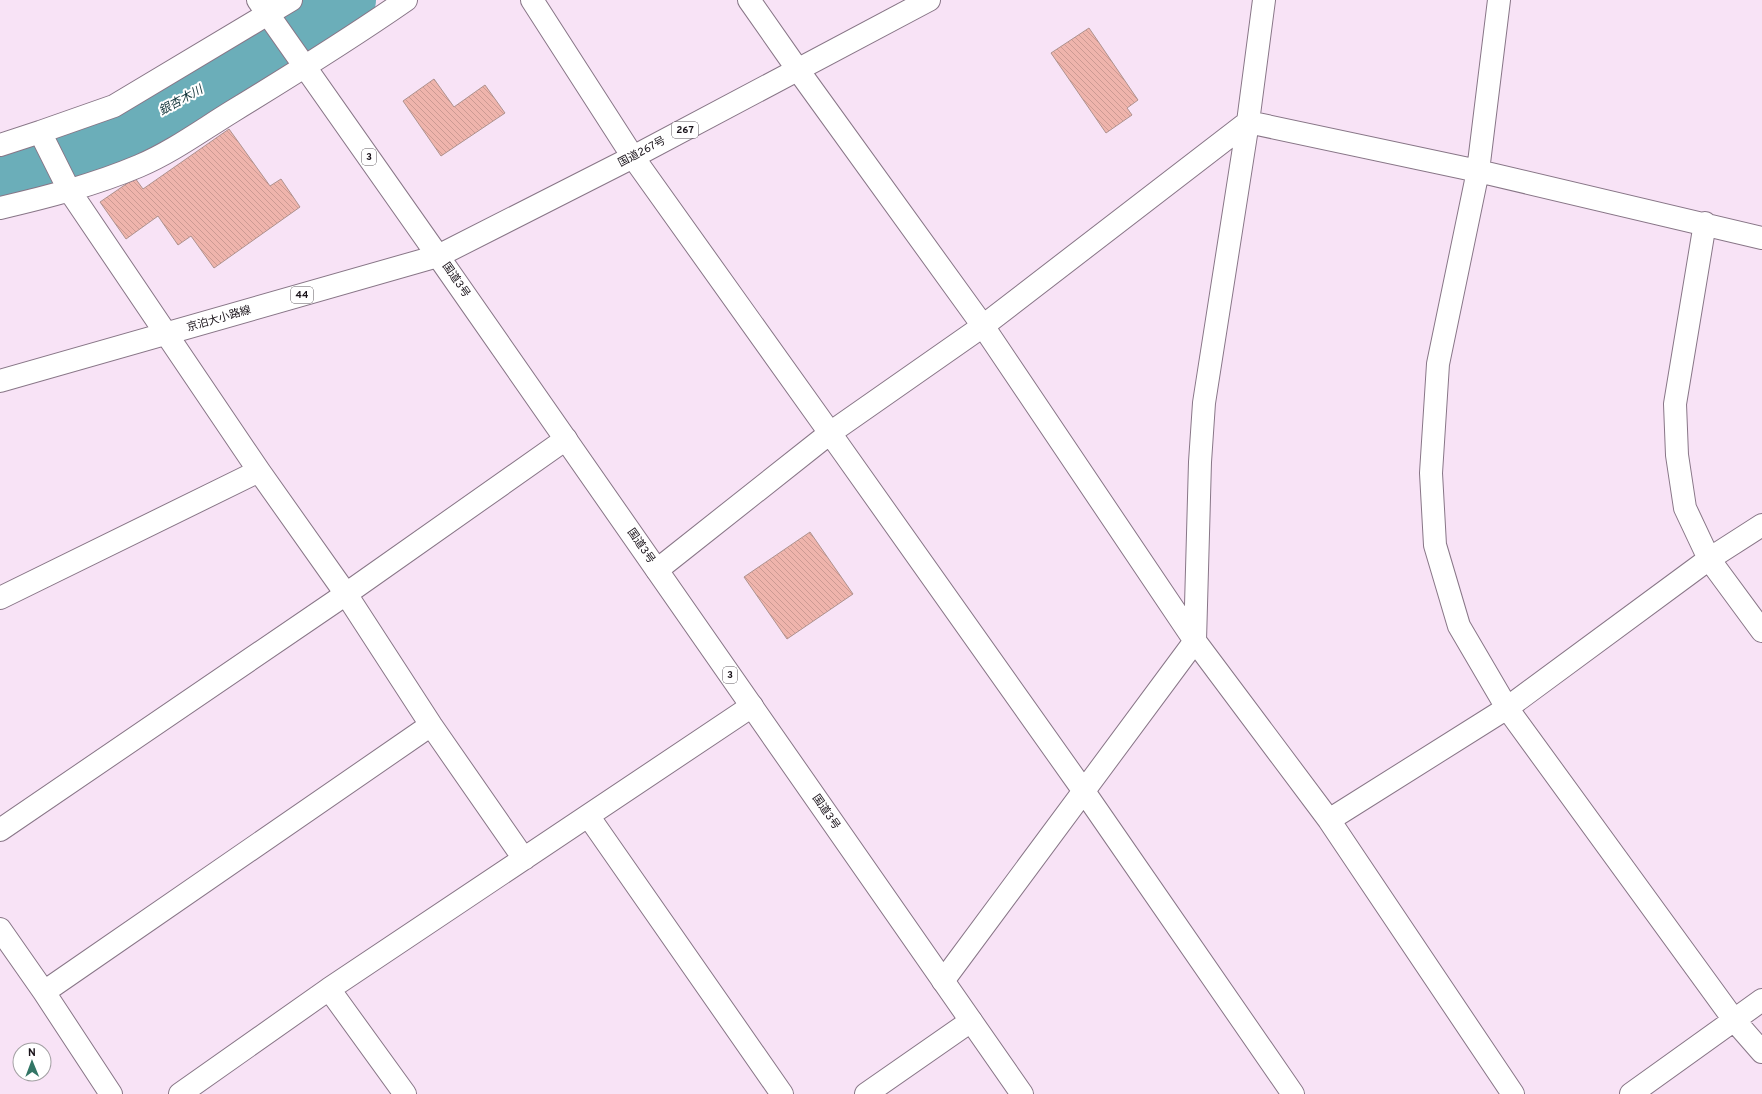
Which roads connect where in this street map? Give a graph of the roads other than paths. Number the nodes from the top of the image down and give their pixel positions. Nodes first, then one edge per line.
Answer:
1 (291, 0) edge
2 (406, 0) edge
3 (532, 0) edge
4 (749, 0) edge
5 (929, 0) edge
6 (1264, 0) edge
7 (1499, 0) edge
8 (266, 13) edge
9 (302, 63) junction
10 (798, 70) junction
11 (1248, 122) junction
12 (43, 137) junction
13 (0, 145) edge
14 (633, 157) junction
15 (1478, 171) junction
16 (67, 184) junction
17 (0, 208) edge
18 (1705, 223) junction
19 (1762, 238) edge
20 (438, 256) junction
21 (983, 326) junction
22 (166, 334) junction
23 (0, 382) edge
24 (830, 433) junction
25 (566, 439) junction
26 (259, 471) junction
27 (1762, 526) edge
28 (1709, 559) junction
29 (657, 570) junction
30 (346, 594) junction
31 (0, 598) edge
32 (1762, 631) edge
33 (1194, 641) junction
34 (752, 706) junction
35 (1507, 708) junction
36 (431, 725) junction
37 (1083, 790) junction
38 (589, 817) junction
39 (1329, 820) junction
40 (0, 830) edge
41 (524, 859) junction
42 (0, 929) edge
43 (943, 981) junction
44 (329, 989) junction
45 (44, 992) junction
46 (1762, 1000) edge
47 (1734, 1020) junction
48 (971, 1021) junction
49 (1762, 1052) edge
50 (111, 1094) edge
51 (180, 1094) edge
52 (405, 1094) edge
53 (782, 1094) edge
54 (866, 1094) edge
55 (1022, 1094) edge
56 (1293, 1094) edge
57 (1513, 1094) edge
58 (1631, 1094) edge

1 - 8 main road
2 - 9 main road
3 - 14 main road
4 - 10 main road
5 - 10 main road, 国道267号 / 267
6 - 11 main road
7 - 15 main road
8 - 9 main road, 国道3号 / 3
8 - 12 main road
9 - 16 main road
9 - 20 main road, 国道3号 / 3
10 - 14 main road, 国道267号 / 267
10 - 21 main road
11 - 15 main road
11 - 21 main road
11 - 33 main road
12 - 13 main road
12 - 16 main road
14 - 20 main road, 国道267号 / 267
14 - 24 main road
15 - 18 main road
15 - 35 main road
16 - 17 main road
16 - 22 main road
18 - 19 main road
18 - 28 main road
20 - 22 main road, 京泊大小路線 / 44
20 - 25 main road, 国道3号 / 3
21 - 24 main road
21 - 33 main road
22 - 23 main road, 京泊大小路線 / 44
22 - 26 main road
24 - 29 main road
24 - 37 main road
25 - 29 main road, 国道3号 / 3
25 - 30 main road
26 - 30 main road
26 - 31 main road
27 - 28 main road
28 - 32 main road
28 - 35 main road
29 - 34 main road, 国道3号 / 3
30 - 36 main road
30 - 40 main road
33 - 37 main road
33 - 39 main road
34 - 38 main road
34 - 43 main road, 国道3号 / 3
35 - 39 main road
35 - 47 main road
36 - 41 main road
36 - 45 main road
37 - 43 main road
37 - 56 main road
38 - 41 main road
38 - 53 main road
39 - 57 main road
41 - 44 main road
42 - 45 main road
43 - 48 main road, 国道3号 / 3
44 - 51 main road
44 - 52 main road
45 - 50 main road
46 - 47 main road
47 - 49 main road
47 - 58 main road
48 - 54 main road
48 - 55 main road, 国道3号 / 3

